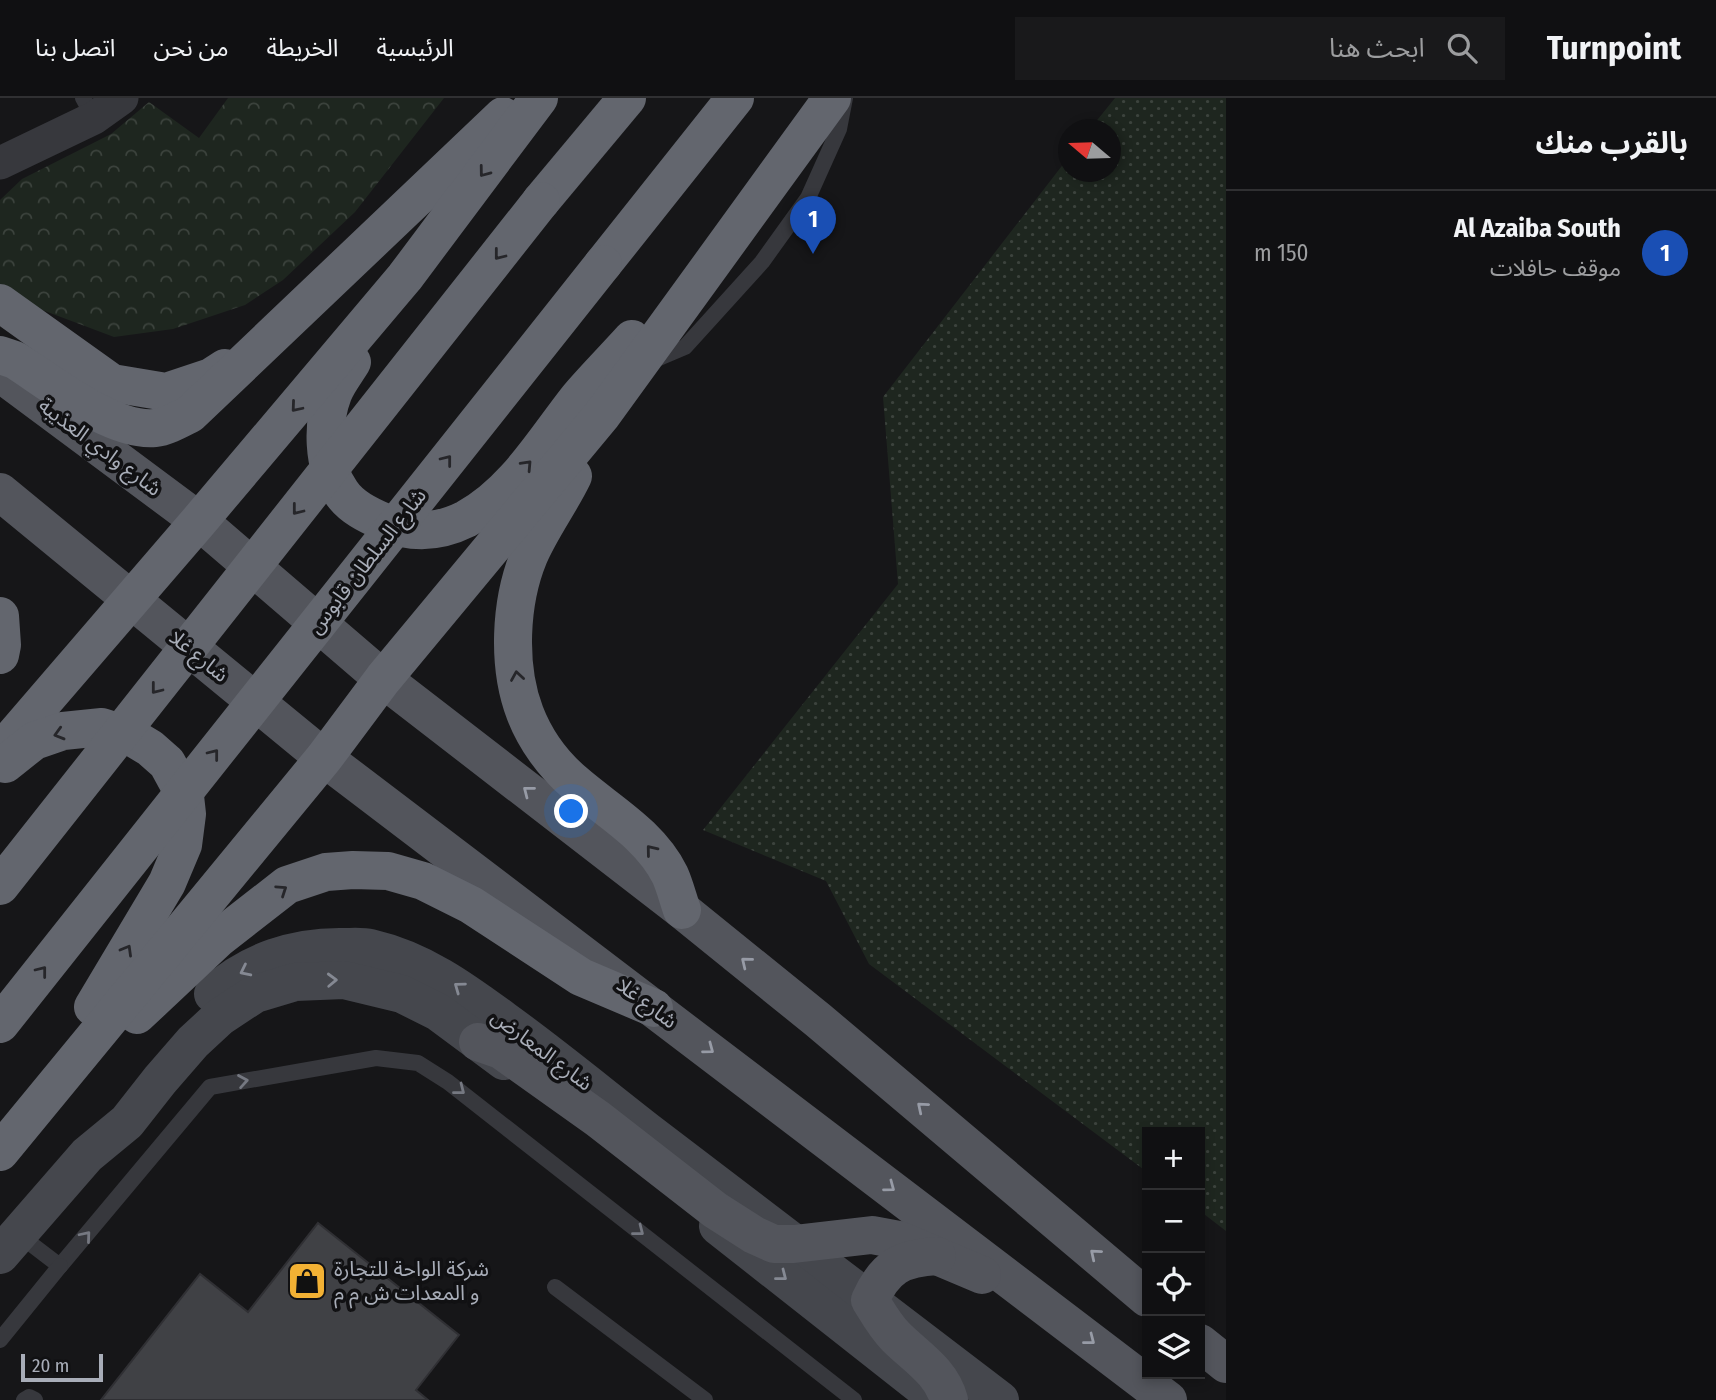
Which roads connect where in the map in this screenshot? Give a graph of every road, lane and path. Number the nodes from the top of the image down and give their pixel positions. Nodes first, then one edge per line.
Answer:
1 (122, 98) edge
2 (522, 98) edge
3 (539, 98) edge
4 (627, 98) edge
5 (735, 98) edge
6 (832, 98) edge
7 (845, 98) edge
8 (88, 108) edge
9 (0, 163) edge
10 (721, 251) junction
11 (405, 277) junction
12 (0, 303) edge
13 (274, 335) junction
14 (0, 355) edge
15 (640, 366) junction
16 (0, 373) edge
17 (601, 415) junction
18 (0, 492) edge
19 (200, 521) junction
20 (131, 600) junction
21 (0, 616) edge
22 (0, 655) edge
23 (383, 679) junction
24 (0, 752) edge
25 (324, 758) junction
26 (0, 768) edge
27 (0, 886) edge
28 (682, 910) junction
29 (654, 1008) junction
30 (0, 1024) edge
31 (478, 1041) junction
32 (61, 1075) junction
33 (0, 1152) edge
34 (87, 1155) junction
35 (9, 1244) edge
36 (794, 1244) junction
37 (937, 1256) junction
38 (60, 1266) junction
39 (555, 1287) dead end
40 (1142, 1294) edge
41 (1037, 1299) junction
42 (870, 1300) junction
43 (0, 1340) edge
44 (1205, 1347) edge
45 (1226, 1364) edge
46 (24, 1400) edge
47 (35, 1400) edge
48 (705, 1400) edge
49 (854, 1400) edge
50 (939, 1400) edge
51 (949, 1400) edge
52 (1000, 1400) edge
53 (1168, 1400) edge

1 - 8 street
2 - 13 highway
3 -> 11 highway
4 -> 27 highway, bridge
30 -> 5 highway, شارع السلطان قابوس, bridge
6 - 10 highway
7 - 15 lane
8 - 9 street
11 -> 10 highway
10 - 15 highway
11 -> 19 highway
12 - 13 highway
13 - 14 highway
15 - 17 highway
16 - 19 main road, شارع وادي العذيبة
17 - 23 highway
28 -> 17 highway
18 - 20 main road
19 - 20 highway
19 - 23 main road
20 - 24 highway
20 - 25 main road, شارع غلا
21 - 22 highway
23 - 25 highway
28 -> 23 main road
25 - 29 main road, شارع غلا
25 - 32 highway
32 -> 26 highway
40 -> 28 main road
32 -> 29 highway
29 -> 41 main road, شارع غلا
34 -> 31 main road, شارع المعارض
31 - 36 main road
31 -> 50 main road, شارع المعارض
32 - 33 highway
34 - 35 main road, شارع المعارض
36 -> 34 main road, شارع المعارض
35 - 38 lane
36 - 37 main road
36 - 42 main road, شارع المعارض
37 - 41 main road
37 - 42 main road
38 - 43 lane
38 -> 49 lane
39 - 48 lane
41 -> 53 main road, شارع غلا
42 - 51 main road
42 - 52 main road, شارع المعارض
44 - 45 main road
46 - 47 lane

